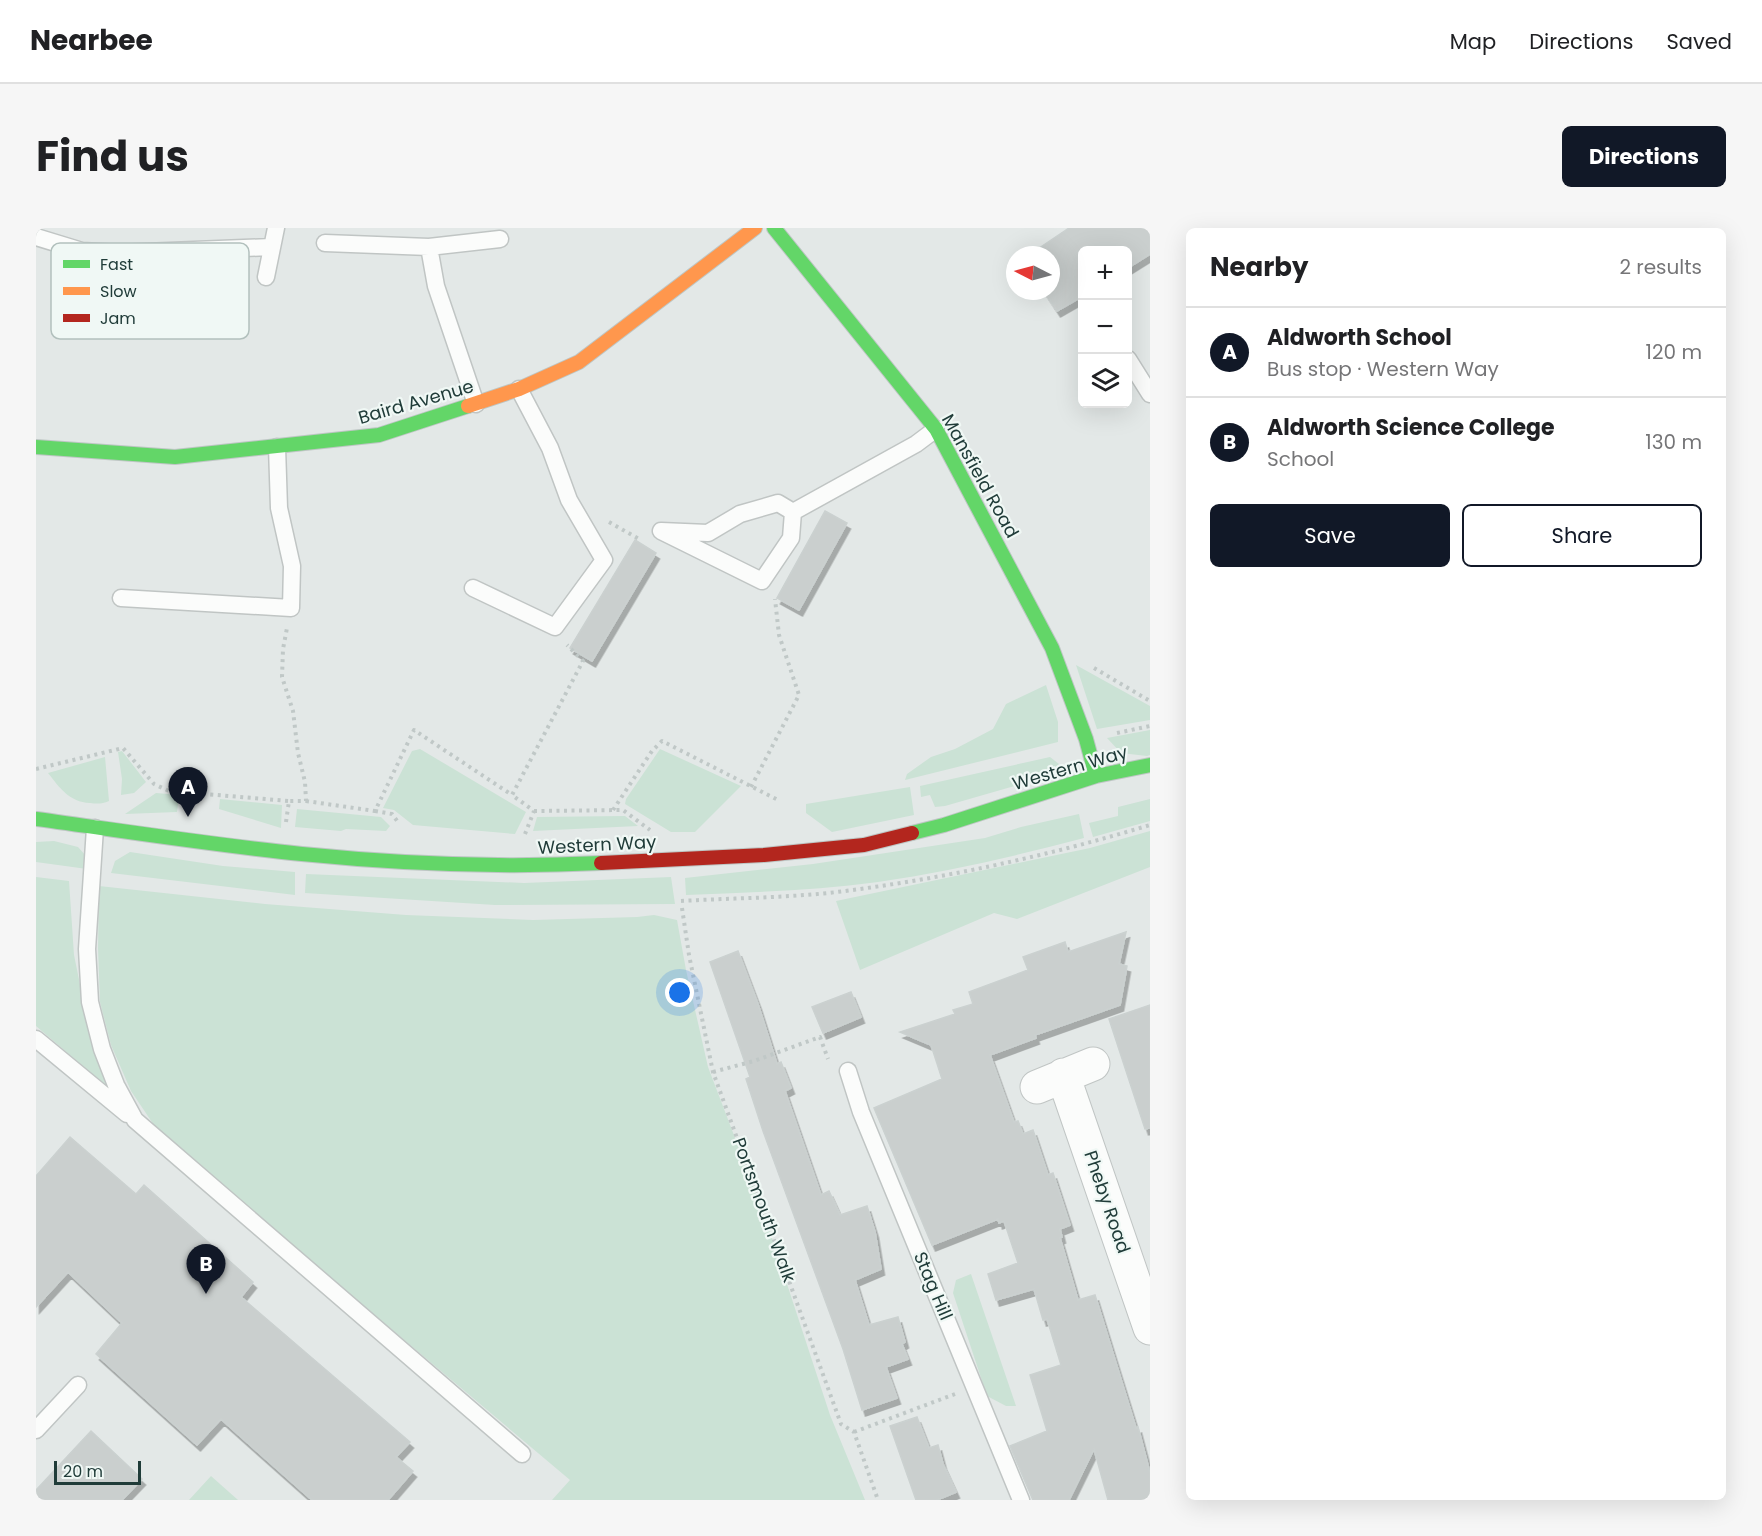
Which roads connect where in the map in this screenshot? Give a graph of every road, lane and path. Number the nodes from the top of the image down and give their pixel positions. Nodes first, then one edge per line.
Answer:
1 (276, 228) edge
2 (755, 228) edge
3 (774, 228) edge
4 (36, 237) edge
5 (500, 238) dead end
6 (57, 243) edge
7 (325, 243) dead end
8 (271, 247) junction
9 (429, 247) junction
10 (249, 248) edge
11 (266, 277) dead end
12 (1132, 365) edge
13 (519, 389) junction
14 (1150, 394) edge
15 (476, 404) junction
16 (936, 429) junction
17 (36, 447) edge
18 (277, 447) junction
19 (569, 500) junction
20 (793, 512) junction
21 (678, 540) junction
22 (762, 581) junction
23 (473, 588) dead end
24 (121, 598) dead end
25 (291, 608) junction
26 (555, 627) junction
27 (1090, 666) dead end
28 (1150, 701) edge
29 (1150, 765) edge
30 (36, 769) edge
31 (1096, 776) junction
32 (751, 787) junction
33 (512, 795) junction
34 (289, 801) junction
35 (306, 801) junction
36 (780, 801) dead end
37 (613, 810) junction
38 (375, 811) junction
39 (534, 811) junction
40 (36, 819) edge
41 (398, 822) dead end
42 (285, 824) dead end
43 (1150, 825) edge
44 (95, 828) junction
45 (653, 832) dead end
46 (523, 838) dead end
47 (681, 902) dead end
48 (682, 908) dead end
49 (36, 1039) edge
50 (1093, 1064) dead end
51 (848, 1071) joint
52 (713, 1072) junction
53 (135, 1120) junction
54 (1150, 1328) edge
55 (78, 1385) dead end
56 (976, 1389) junction
57 (36, 1430) edge
58 (854, 1432) junction
59 (522, 1455) dead end
60 (878, 1500) edge
61 (1021, 1500) edge

1 - 8 lane
2 - 13 street, Baird Avenue
3 - 16 street, Mansfield Road
4 - 6 lane
5 - 9 lane
7 - 9 lane
8 - 10 lane
8 - 11 lane
9 - 15 lane
12 - 14 lane
13 - 15 street, Baird Avenue
13 - 19 lane
15 - 18 street, Baird Avenue
16 - 20 lane
16 - 31 street, Mansfield Road
17 - 18 street, Baird Avenue
18 - 25 lane
19 - 21 path
19 - 26 lane
20 - 21 lane
20 - 22 lane
21 - 22 lane
22 - 32 path
23 - 26 lane
24 - 25 lane
25 - 35 path
26 - 33 path
27 - 28 path
29 - 31 street, Western Way
30 - 34 path
31 - 44 street, Western Way
32 - 36 path
32 - 37 path
33 - 38 path
33 - 39 path
34 - 35 path
34 - 42 path
35 - 38 path
37 - 39 path
37 - 45 path
38 - 41 path
39 - 46 path
40 - 44 street, Western Way
43 - 47 path
44 - 53 lane
48 - 52 path, Portsmouth Walk
49 - 53 lane
50 - 54 street, Pheby Road
51 - 52 path
51 - 56 lane, Stag Hill
52 - 58 path, Portsmouth Walk
53 - 59 lane
55 - 57 lane
56 - 58 path
56 - 61 lane, Stag Hill
58 - 60 path, Portsmouth Walk

